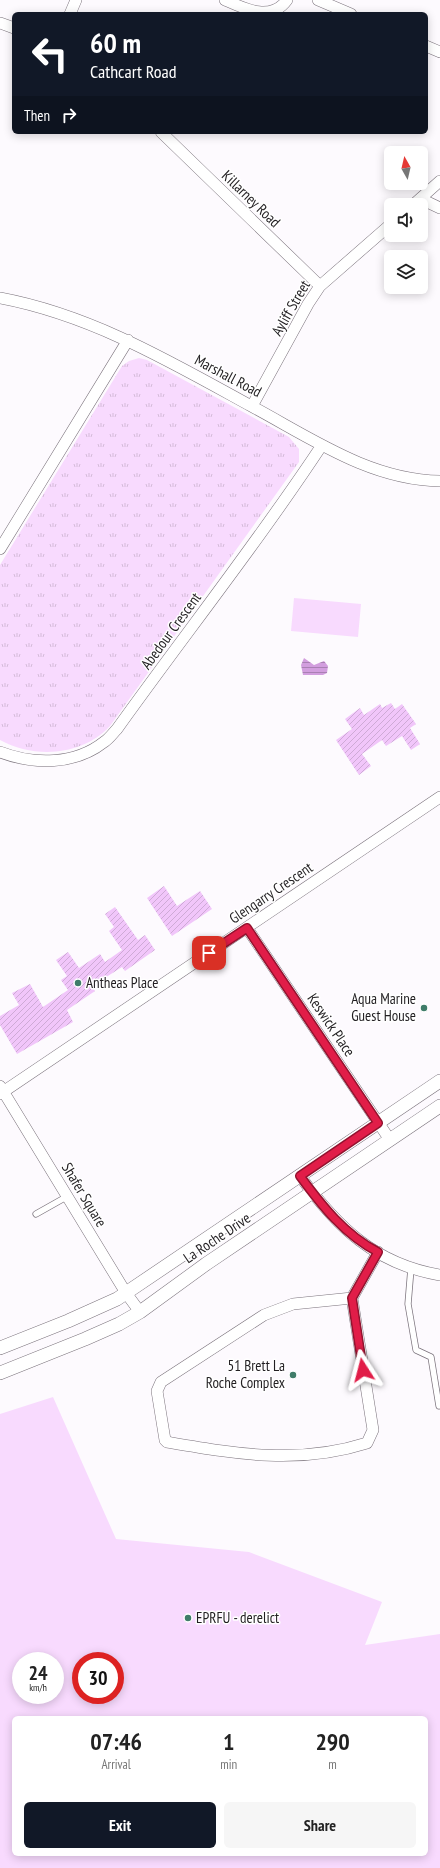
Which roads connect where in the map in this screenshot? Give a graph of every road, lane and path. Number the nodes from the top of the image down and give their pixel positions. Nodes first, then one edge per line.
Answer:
1 (76, 0) edge
2 (225, 0) edge
3 (287, 0) edge
4 (318, 0) edge
5 (71, 12) edge
6 (258, 12) edge
7 (268, 12) edge
8 (346, 12) edge
9 (0, 23) edge
10 (12, 27) edge
11 (428, 47) edge
12 (440, 52) edge
13 (163, 134) edge
14 (440, 181) edge
15 (421, 198) edge
16 (428, 205) edge
17 (440, 208) edge
18 (384, 230) edge
19 (320, 286) junction
20 (0, 298) edge
21 (128, 340) junction
22 (252, 406) junction
23 (322, 445) junction
24 (440, 482) edge
25 (0, 549) edge
26 (0, 752) edge
27 (440, 797) edge
28 (247, 928) junction
29 (440, 1081) edge
30 (1, 1091) edge
31 (440, 1106) edge
32 (378, 1123) junction
33 (390, 1140) junction
34 (300, 1176) junction
35 (312, 1193) junction
36 (68, 1196) junction
37 (36, 1214) dead end
38 (378, 1252) junction
39 (411, 1268) junction
40 (440, 1275) edge
41 (126, 1293) junction
42 (352, 1298) junction
43 (140, 1312) junction
44 (0, 1348) edge
45 (0, 1373) edge
46 (439, 1406) edge

1 - 5 street
2 - 6 street
3 - 7 street
4 - 8 street
9 - 10 street
11 - 12 street
13 - 19 street, Killarney Road
14 - 15 street
16 - 17 street
18 - 19 street, Ayliff Street
19 - 22 street, Ayliff Street
20 - 21 street, Marshall Road
21 - 22 street, Marshall Road
21 - 25 street
22 - 23 street, Marshall Road
23 - 24 street, Marshall Road
23 - 26 street, Abedour Crescent
27 - 28 street, Glengarry Crescent
28 - 30 street, Glengarry Crescent
28 - 32 street, Keswick Place
29 - 32 street, La Roche Drive
30 - 36 street, Shafer Square
31 - 33 street, La Roche Drive
32 - 33 street, Keswick Place
32 - 34 street, La Roche Drive
33 - 35 street, La Roche Drive
34 - 35 street
34 - 41 street, La Roche Drive
35 - 38 street
35 - 43 street, La Roche Drive
36 - 37 lane
36 - 41 street, Shafer Square
38 - 39 street
38 - 42 street
39 - 40 street
39 - 46 lane
41 - 43 street, Shafer Square
41 - 44 street, La Roche Drive
42 - 42 street
43 - 45 street, La Roche Drive

